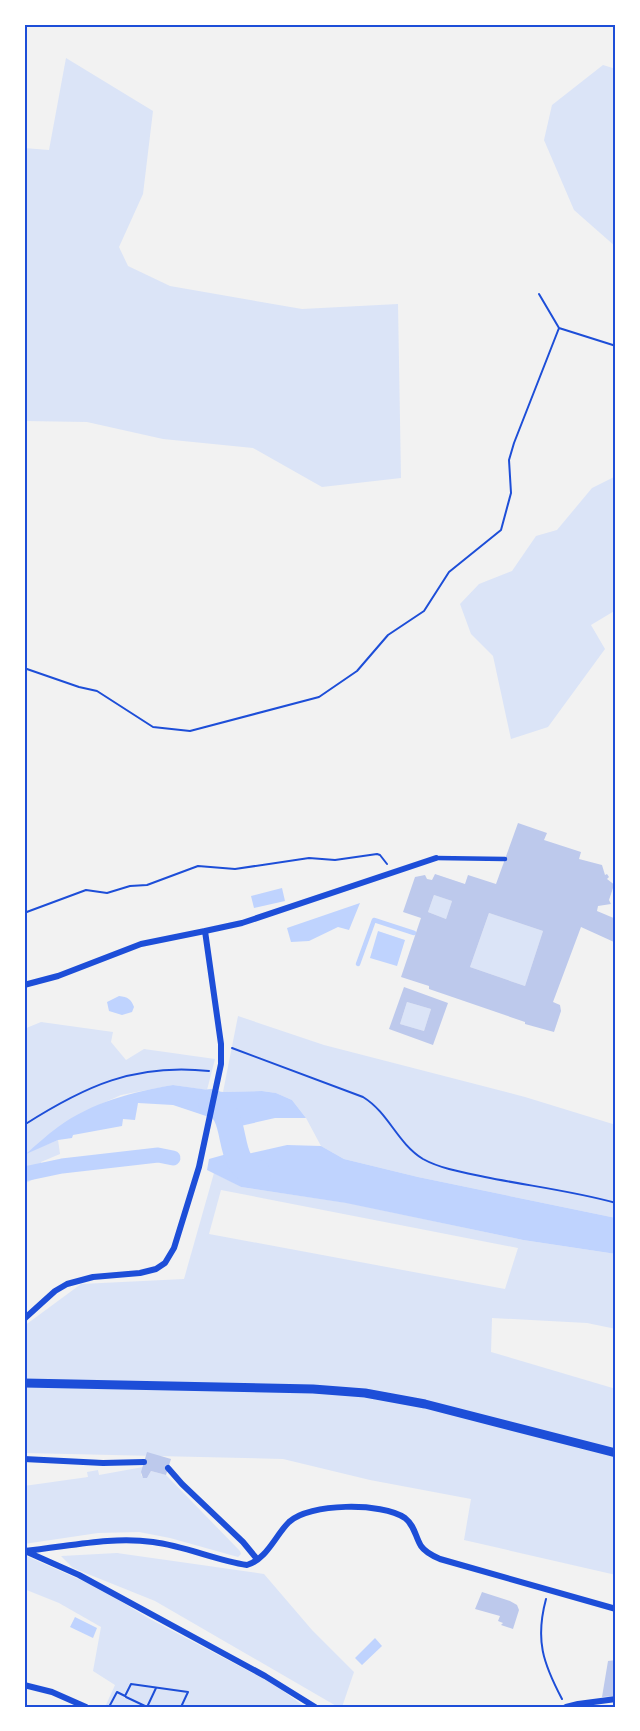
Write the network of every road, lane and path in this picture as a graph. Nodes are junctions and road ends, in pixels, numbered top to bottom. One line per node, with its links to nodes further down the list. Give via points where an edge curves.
1 (538, 294): 2 (path)
2 (559, 328): 3 (path); 4 (path, via 514,442 509,460 511,493 501,530 449,573 424,610 388,635 357,671 319,697 190,731 153,727 97,692)
3 (616, 346)
4 (24, 668)
5 (436, 858): 6 (street); 9 (street)
6 (505, 859)
7 (392, 867): 8 (path, via 377,854 335,860 309,858 236,869 198,866 147,885 107,892 86,890)
8 (24, 913)
9 (206, 931): 10 (street, via 141,944); 11 (street)
10 (24, 985)
11 (221, 1044): 14 (path, via 376,1104 400,1139 424,1160 461,1172); 15 (street, via 222,1057 199,1167 176,1242 165,1263 140,1273 93,1277 67,1284)
12 (212, 1071): 13 (path, via 185,1068 127,1074 87,1089)
13 (24, 1125)
14 (616, 1203)
15 (24, 1319)
16 (24, 1383): 17 (main road, via 366,1393 425,1404)
17 (616, 1453)
18 (24, 1460): 19 (street)
19 (144, 1462)
20 (168, 1468): 22 (street)
21 (24, 1551): 22 (street, via 132,1539 247,1565); 33 (street, via 79,1575)
22 (257, 1559): 23 (street, via 299,1515 312,1510 361,1507 403,1516 421,1546 440,1559)
23 (548, 1589): 24 (street); 34 (path, via 540,1640 546,1664)
24 (616, 1609)
25 (24, 1685): 30 (street)
26 (156, 1688): 27 (path, via 130,1684); 29 (path); 32 (path, via 188,1692)
27 (125, 1696): 29 (path); 31 (path, via 117,1692)
28 (616, 1699): 34 (street)
29 (147, 1706)
30 (86, 1707)
31 (109, 1707)
32 (181, 1707)
33 (315, 1707)
34 (566, 1707)

